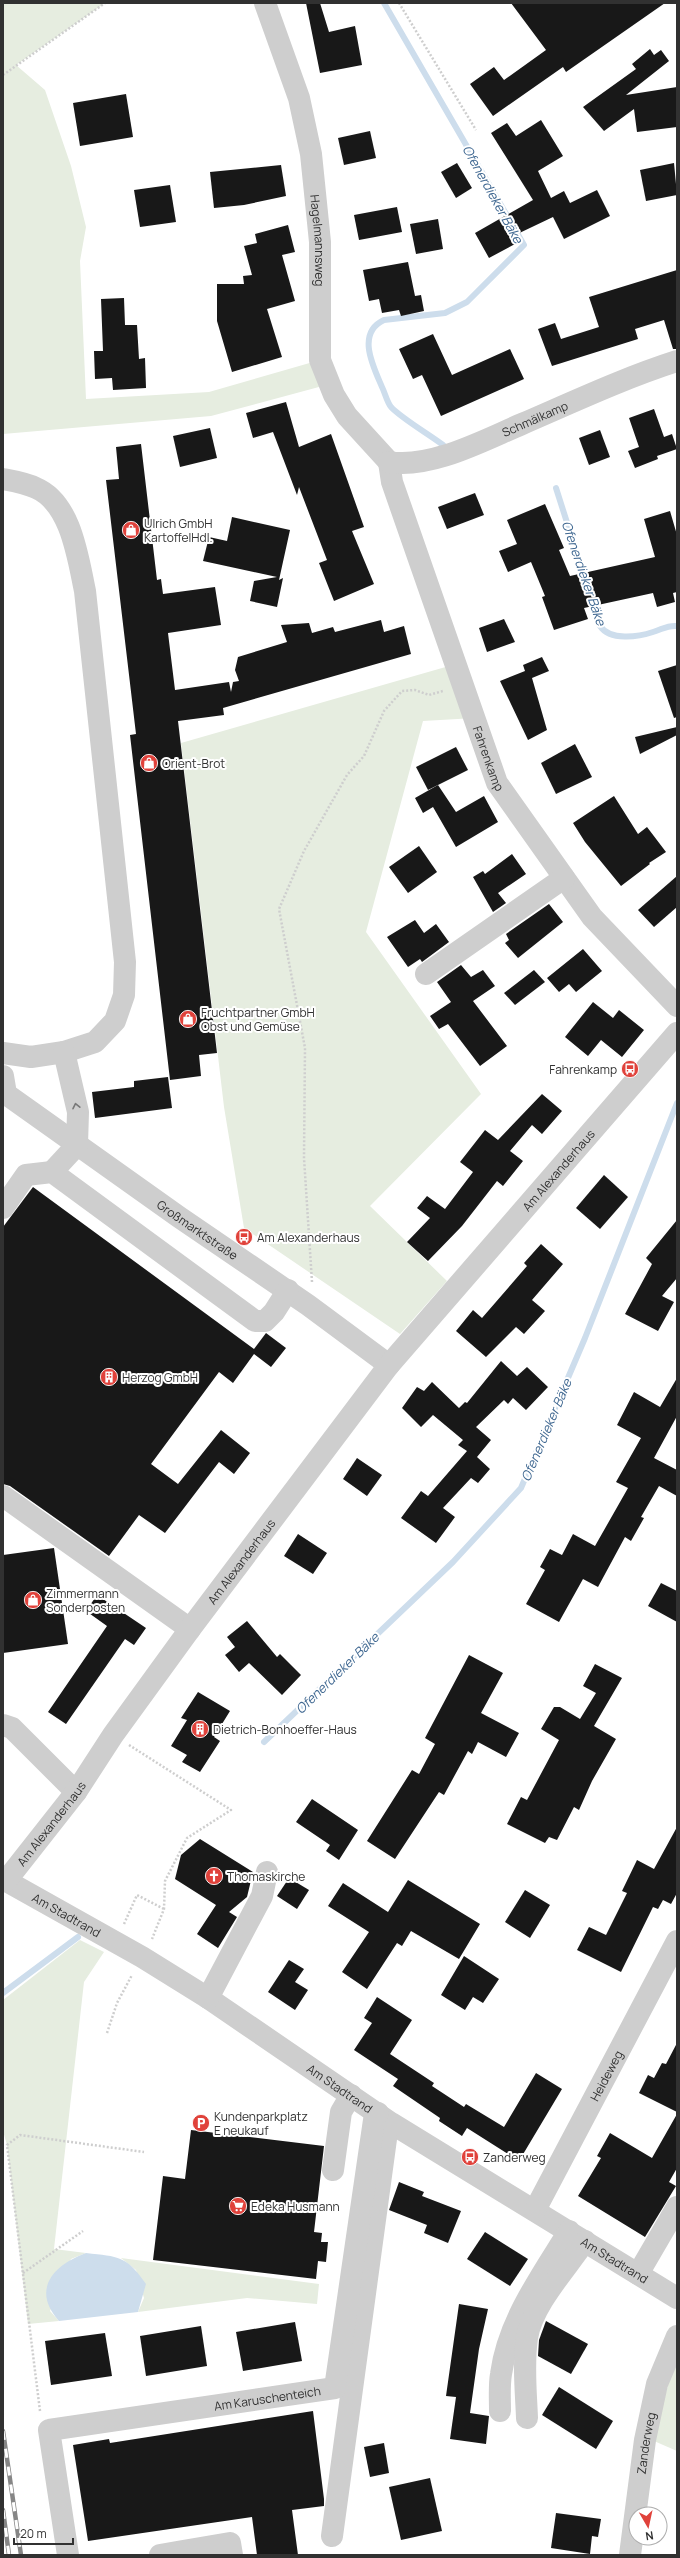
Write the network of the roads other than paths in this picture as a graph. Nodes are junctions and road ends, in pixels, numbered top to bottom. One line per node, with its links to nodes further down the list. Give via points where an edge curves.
1 (265, 3): 3 (street, Hagelmannsweg, via 299,98 311,154 320,242 320,360 334,395 347,416)
2 (677, 361): 3 (street, Schmälkamp, via 615,384 471,445 415,464)
3 (389, 462): 5 (street, Fahrenkamp, via 392,482 497,783)
4 (3, 478): 10 (street, via 37,488 52,501 66,519 76,547 85,591 124,954 124,995 115,1021 95,1042)
5 (560, 872): 6 (street); 7 (street); 8 (street, Fahrenkamp, via 592,917)
6 (437, 954)
7 (426, 974)
8 (677, 1006)
9 (677, 1033): 17 (street, Am Alexanderhaus)
10 (64, 1052): 11 (street, via 31,1057); 13 (street, one-way to 10, via 78,1112)
11 (3, 1053)
12 (4, 1085): 13 (street, Großmarktstraße)
13 (77, 1145): 14 (street); 16 (street, Großmarktstraße)
14 (52, 1172): 15 (street, via 26,1176); 16 (street, via 255,1321 265,1321)
15 (3, 1208)
16 (288, 1290): 17 (street, Großmarktstraße)
17 (389, 1365): 19 (street, Am Alexanderhaus)
18 (3, 1496): 19 (street)
19 (190, 1629): 21 (street, Am Alexanderhaus, via 113,1735)
20 (3, 1725): 21 (street, via 12,1728)
21 (76, 1792): 23 (street, Am Alexanderhaus)
22 (267, 1872): 25 (street, via 262,1896)
23 (5, 1880): 25 (street, Am Stadtrand, via 142,1957)
24 (677, 1941): 30 (street, Heideweg)
25 (208, 1998): 26 (street, Am Stadtrand)
26 (351, 2095): 27 (street, Am Stadtrand); 28 (street, via 341,2112)
27 (385, 2118): 30 (street, Am Stadtrand); 37 (street, via 388,2129); 38 (street, Am Karuschenteich, via 374,2120 335,2388 49,2430)
28 (333, 2170)
29 (677, 2207): 32 (street)
30 (535, 2210): 31 (street, Am Stadtrand)
31 (577, 2236): 32 (street, Am Stadtrand); 35 (street, via 525,2302 501,2373); 36 (street, via 539,2307 527,2336)
32 (638, 2274): 33 (street, Am Stadtrand)
33 (677, 2298)
34 (677, 2336): 41 (street, Zanderweg, via 657,2384 638,2485)
35 (500, 2411)
36 (527, 2418)
37 (332, 2536)
38 (68, 2555)
39 (160, 2555): 40 (street, via 230,2543)
40 (232, 2555)
41 (630, 2555)

